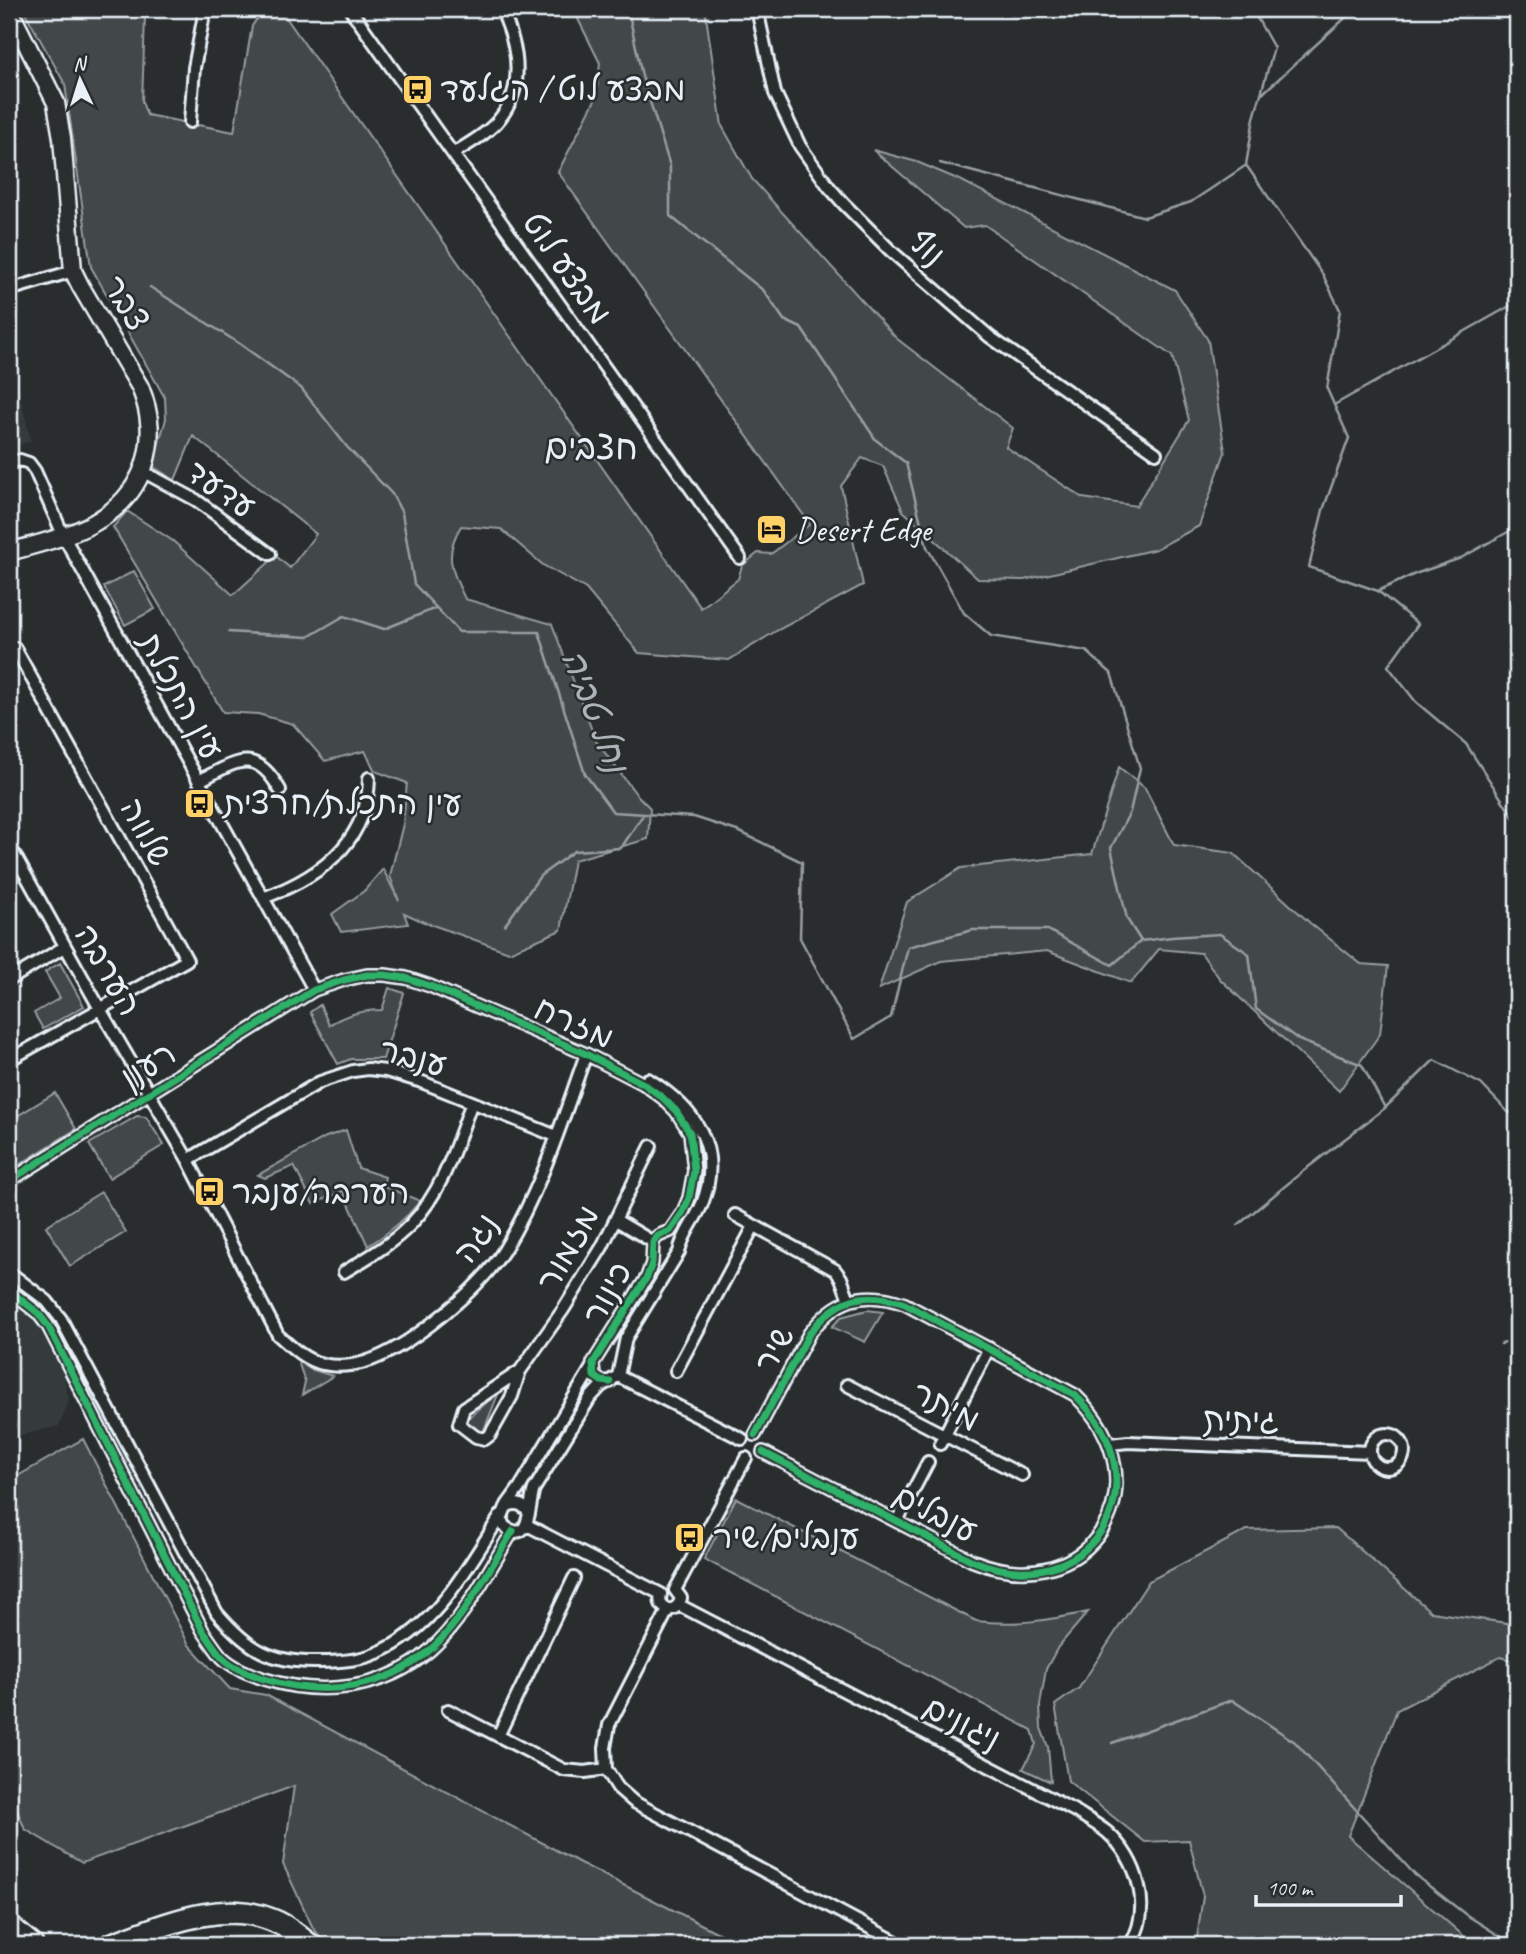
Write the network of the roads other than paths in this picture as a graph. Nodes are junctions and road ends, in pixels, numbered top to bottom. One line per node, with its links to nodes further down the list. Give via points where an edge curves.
1 (9, 9): 8 (street, צבר, via 56,103)
2 (205, 9): 6 (street)
3 (350, 9): 7 (street, מבצע לוט)
4 (501, 9): 7 (street, via 516,59 512,97 500,118)
5 (757, 9): 10 (street, נוף, via 775,93 800,146 836,195 891,251 990,337)
6 (190, 122)
7 (454, 153): 16 (street, מבצע לוט)
8 (73, 271): 9 (street); 12 (street, צבר, via 147,404 150,437)
9 (9, 289)
10 (1156, 453)
11 (9, 464): 13 (street, עין התכלת, via 29,463)
12 (142, 471): 13 (street, צבר, via 120,506); 15 (street, עדעד, via 196,500)
13 (64, 537): 14 (street, צבר); 19 (street, עין התכלת)
14 (9, 552)
15 (270, 554)
16 (740, 558)
17 (9, 650): 26 (street, שלווה, via 15,648 187,960)
18 (369, 778): 22 (street, via 369,796 359,824 341,850 305,881)
19 (199, 782): 20 (street, via 230,764 247,761 268,769); 22 (street, עין התכלת)
20 (280, 790)
21 (9, 845): 23 (street, הערבה)
22 (263, 898): 25 (street, עין התכלת)
23 (64, 947): 24 (street); 26 (street, הערבה)
24 (9, 979)
25 (314, 990): 27 (street, מזרח, via 367,975 406,978); 29 (street, רענן)
26 (100, 1009): 28 (street); 29 (street, הערבה)
27 (586, 1054): 31 (street, נגה); 38 (street, מזרח, via 644,1084 676,1111 690,1133 693,1185 675,1225); 39 (street, מזרח, via 664,1089 702,1129 707,1187)
28 (9, 1060)
29 (149, 1093): 33 (street, הערבה); 34 (street, רענן)
30 (472, 1102): 31 (street, ענבר); 33 (street, ענבר, via 386,1070 354,1071 320,1082); 43 (street, via 439,1186 425,1208 390,1242)
31 (556, 1136): 48 (street, נגה, via 503,1253 467,1294 378,1357 353,1364)
32 (651, 1146): 36 (street, מזמור)
33 (188, 1160): 48 (street, הערבה, via 278,1335)
34 (9, 1181)
35 (735, 1215): 37 (street)
36 (616, 1220): 40 (street); 50 (street, מזמור)
37 (754, 1226): 45 (street, via 835,1270); 51 (street)
38 (666, 1233): 39 (street); 40 (street, via 658,1236)
39 (680, 1244): 41 (street)
40 (653, 1247): 41 (street, via 661,1261); 47 (street, כינור, via 647,1277)
41 (674, 1259): 52 (street, כינור, via 624,1343)
42 (9, 1272): 63 (street, כינור, via 47,1301 61,1319 218,1613 238,1637 259,1651 302,1662 346,1661 379,1653 414,1630 447,1597)
43 (344, 1272)
44 (9, 1290): 66 (street, via 48,1326 203,1631 223,1658 247,1673 280,1684 324,1689 351,1688 409,1667 433,1648 458,1617)
45 (849, 1300): 46 (street, ענבלים, via 888,1298); 54 (street, שיר, via 827,1313 809,1334)
46 (989, 1348): 56 (street); 57 (street, ענבלים, via 1074,1395)
47 (598, 1356): 49 (street, כינור); 52 (street, via 611,1354)
48 (320, 1363)
49 (592, 1367): 52 (street, via 597,1379); 63 (street, כינור)
50 (520, 1371): 50 (street, מזמור, via 490,1435 476,1437 459,1424 464,1408)
51 (676, 1371)
52 (616, 1374): 55 (street); 64 (street, כינור, via 590,1398 534,1489)
53 (847, 1385): 56 (street, מיתר)
54 (755, 1435): 55 (street); 58 (street, via 762,1441)
55 (742, 1439): 60 (street, via 740,1450)
56 (942, 1439): 62 (street, מיתר)
57 (1110, 1444): 59 (street, גיתית); 65 (street, ענבלים, via 1115,1475 1110,1516 1086,1547 1050,1568 1021,1572 990,1568)
58 (763, 1451): 60 (street, via 754,1459); 65 (street, ענבלים)
59 (1370, 1451)
60 (746, 1458): 68 (street)
61 (928, 1462): 65 (street)
62 (1022, 1475)
63 (503, 1511): 64 (street, via 519,1504); 66 (street, via 504,1526)
64 (528, 1520): 66 (street); 69 (street)
65 (897, 1521)
66 (513, 1531)
67 (574, 1578): 72 (street)
68 (675, 1590): 69 (street); 70 (street, via 680,1595)
69 (661, 1594): 70 (street, via 660,1604)
70 (673, 1608): 73 (street, via 609,1725); 79 (street, ניגונים, via 1075,1811 1105,1831 1128,1856 1141,1894 1141,1916)
71 (448, 1710): 72 (street)
72 (498, 1736): 73 (street, via 564,1770)
73 (607, 1769): 78 (street, via 618,1788 634,1802)
74 (9, 1926): 75 (highway)
75 (32, 1945)
76 (110, 1945): 77 (highway, via 216,1912 252,1914 279,1922)
77 (310, 1945)
78 (902, 1945)
79 (1130, 1945)

